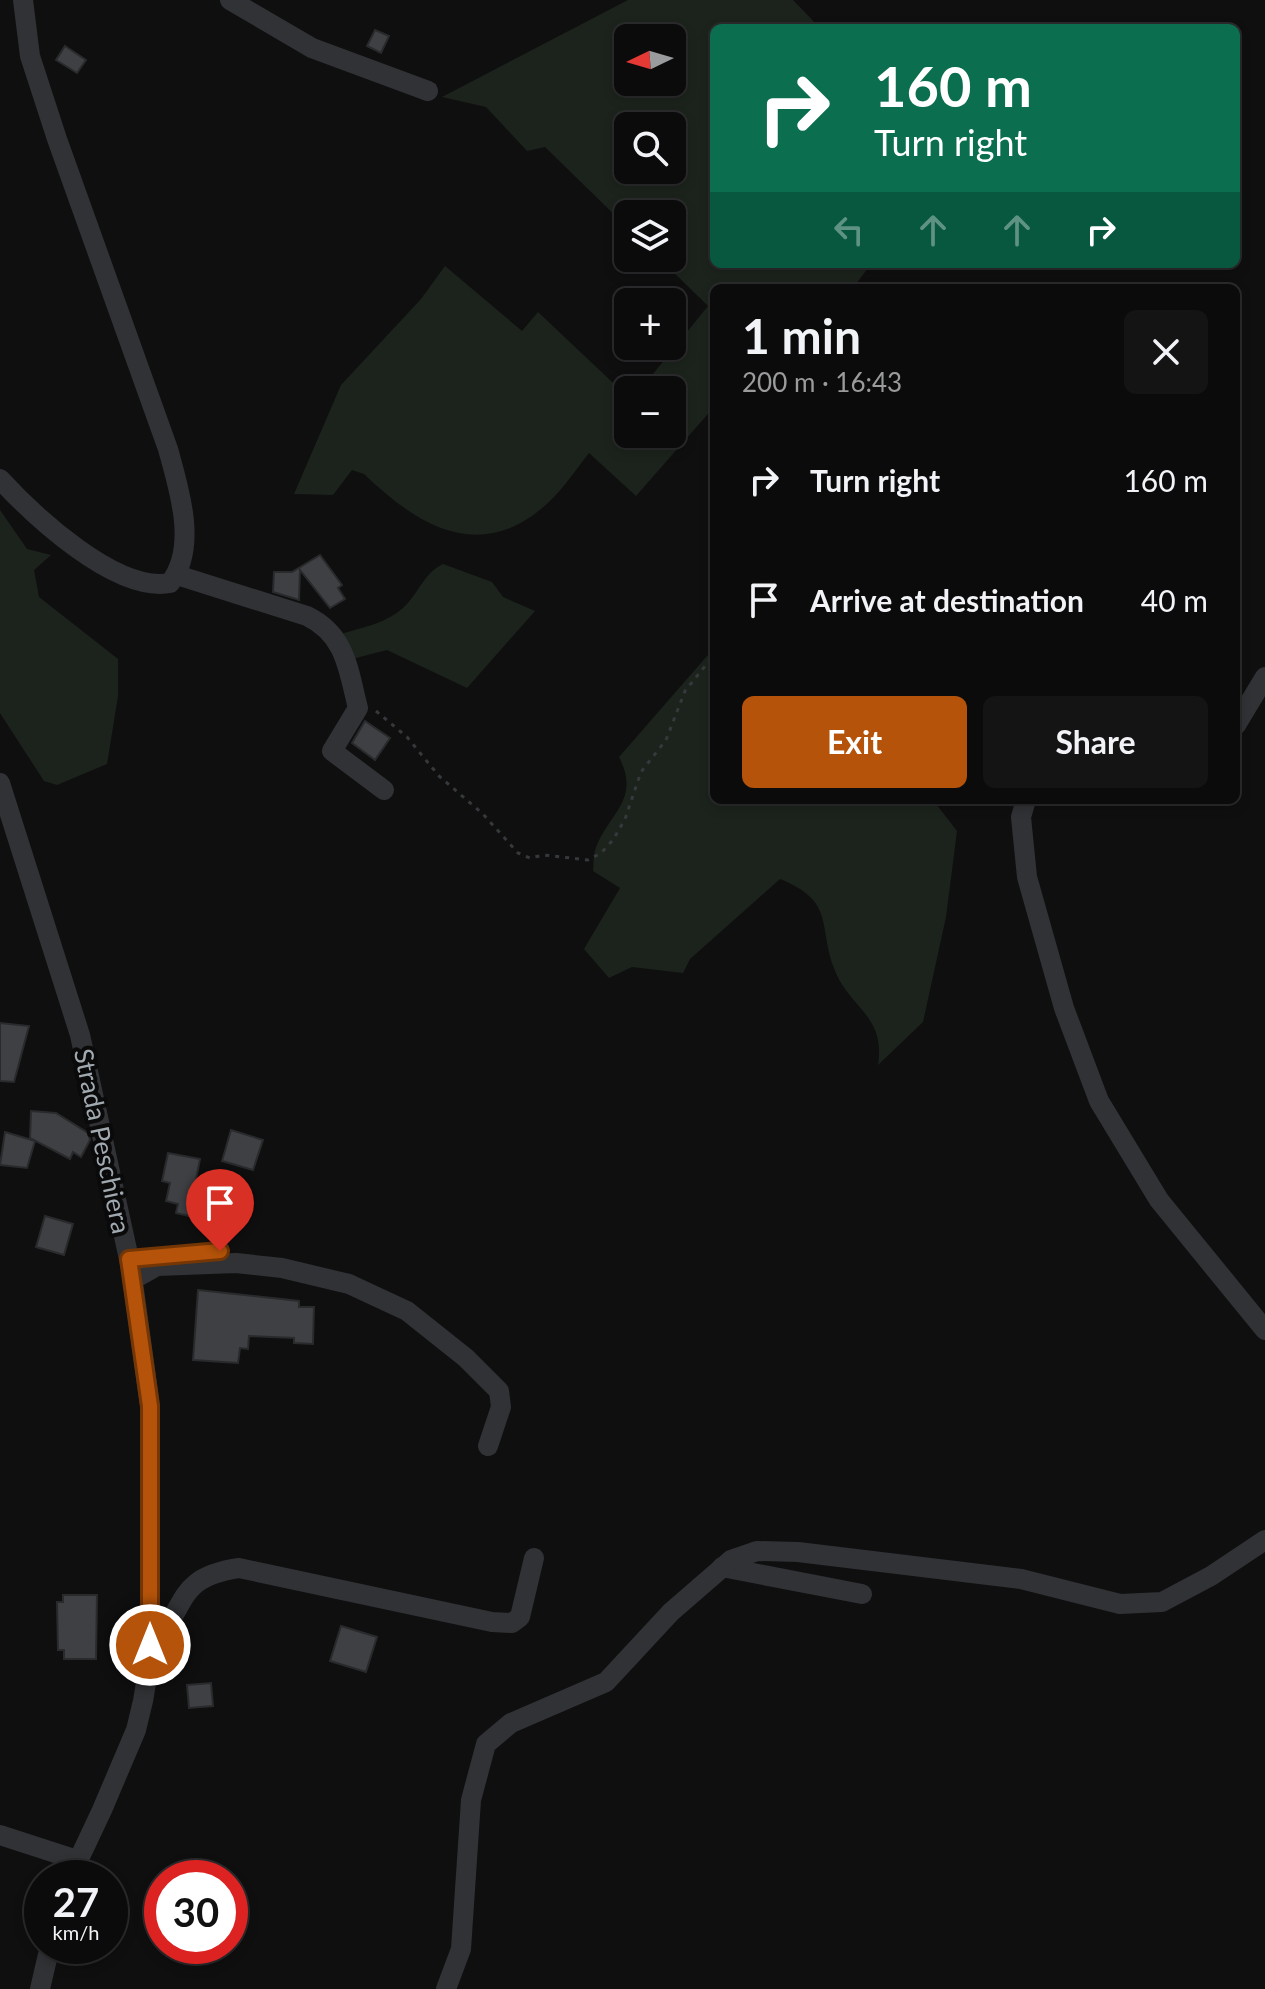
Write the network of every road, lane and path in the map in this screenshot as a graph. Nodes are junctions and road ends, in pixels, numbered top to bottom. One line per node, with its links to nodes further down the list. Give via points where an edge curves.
1 (23, 0): 5 (street, via 30,56 181,496)
2 (230, 0): 3 (street, via 312,48)
3 (428, 91)
4 (0, 479): 5 (street, via 85,556 147,583 170,583)
5 (177, 575): 8 (street, via 328,626 338,640)
6 (710, 660): 8 (path, via 685,691 666,740 641,772 613,840 588,860 518,853 407,737)
7 (1265, 677): 9 (street)
8 (355, 693): 11 (street, via 354,720 332,751)
9 (1240, 718)
10 (0, 783): 14 (street, Strada Peschiera, via 80,1035)
11 (384, 790)
12 (1025, 804): 15 (street, via 1021,817 1027,877 1064,1008 1099,1101 1159,1200)
13 (220, 1251): 14 (street)
14 (131, 1269): 16 (street, via 236,1263 282,1268 349,1284 407,1311 499,1391 501,1407); 21 (street, Strada Peschiera, via 150,1406)
15 (1265, 1330)
16 (488, 1446)
17 (1265, 1540): 19 (street, via 1162,1602 1120,1604 1021,1579 798,1552 757,1551)
18 (534, 1558): 21 (street, via 520,1617 512,1623 239,1568 213,1571 196,1581)
19 (722, 1567): 20 (street); 27 (street, via 606,1682 511,1723 486,1744 471,1800 461,1949)
20 (862, 1594)
21 (150, 1645): 24 (street, Strada Peschiera, via 136,1730)
22 (0, 1835): 23 (street)
23 (54, 1860)
24 (77, 1860)
25 (46, 1964): 26 (street)
26 (40, 1989)
27 (446, 1989)

